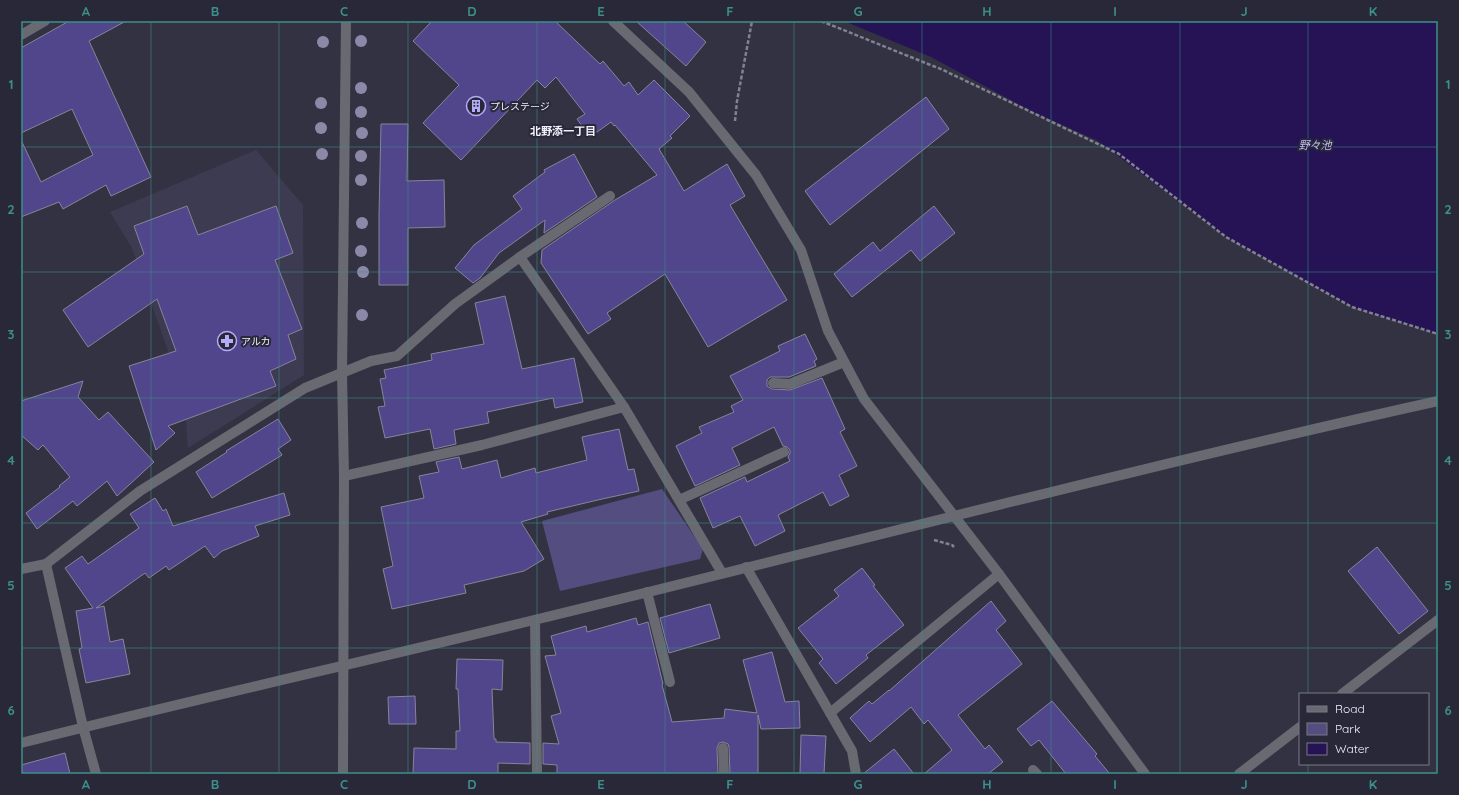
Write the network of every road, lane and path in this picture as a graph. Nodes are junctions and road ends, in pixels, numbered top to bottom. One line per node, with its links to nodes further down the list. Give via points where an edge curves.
1 (45, 21): 6 (street)
2 (346, 21): 12 (street)
3 (613, 21): 7 (street, via 689,92)
4 (752, 21): 7 (path, via 737,101)
5 (821, 21): 10 (path, via 943,70 1119,154 1226,237 1352,307)
6 (21, 35)
7 (732, 145): 11 (street, via 756,175 801,250 828,331)
8 (610, 196): 9 (street)
9 (520, 257): 12 (street, via 456,304 397,356); 15 (street)
10 (1438, 334)
11 (844, 362): 13 (street, via 790,384); 19 (street, via 864,399)
12 (342, 373): 17 (street); 20 (street, via 305,388 140,491)
13 (773, 383)
14 (1438, 401): 19 (street)
15 (624, 407): 17 (street, via 482,445); 18 (street)
16 (784, 452): 18 (street)
17 (344, 476): 28 (street)
18 (679, 500): 23 (street)
19 (954, 515): 21 (street); 24 (street)
20 (46, 564): 22 (street); 32 (street)
21 (746, 567): 23 (street); 31 (street)
22 (21, 569)
23 (722, 573): 25 (street)
24 (999, 574): 31 (street); 41 (street)
25 (647, 592): 26 (street); 29 (street)
26 (535, 620): 28 (street); 38 (street)
27 (1438, 620): 30 (street)
28 (344, 666): 32 (street); 37 (street)
29 (670, 682)
30 (1343, 693)
31 (830, 713): 40 (street, via 852,751)
32 (83, 727): 34 (street); 36 (street)
33 (1299, 728): 42 (street)
34 (21, 743)
35 (722, 748): 39 (street)
36 (96, 774)
37 (343, 774)
38 (537, 774)
39 (724, 774)
40 (856, 774)
41 (1145, 774)
42 (1239, 774)

